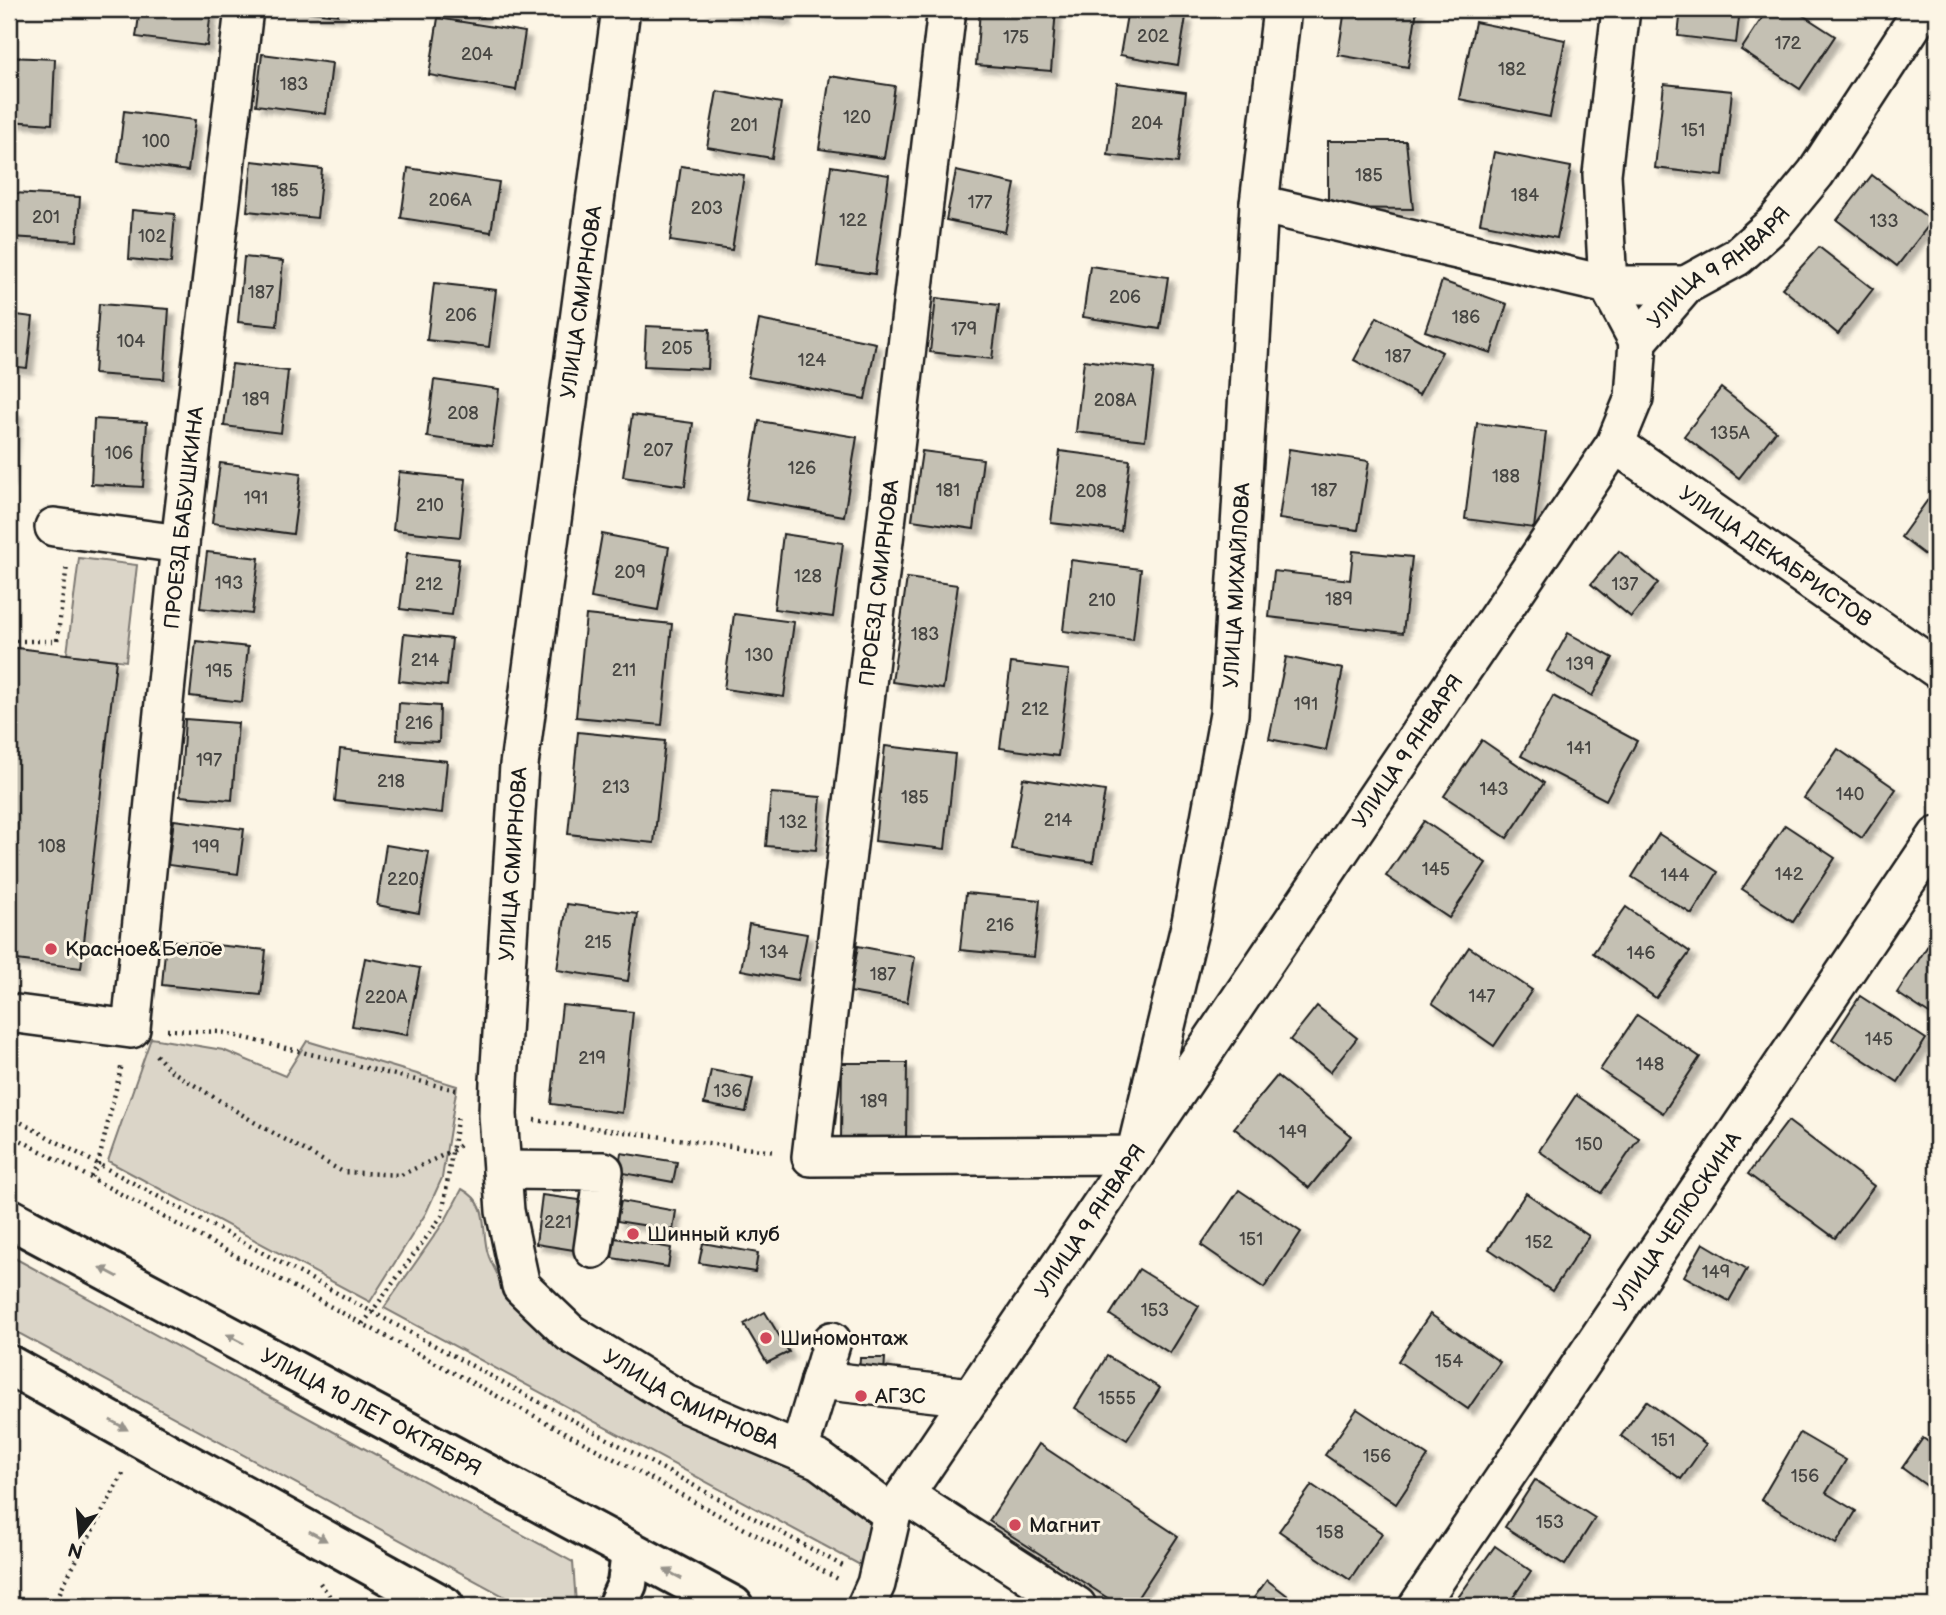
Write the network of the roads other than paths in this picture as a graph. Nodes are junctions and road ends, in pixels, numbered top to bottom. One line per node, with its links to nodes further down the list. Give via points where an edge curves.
1 (244, 9): 13 (street, ПРОЕЗД БАБУШКИНА)
2 (621, 9): 18 (street, УЛИЦА СМИРНОВА, via 519,765 498,1115)
3 (947, 9): 17 (street, ПРОЕЗД СМИРНОВА, via 811,1157)
4 (1282, 9): 7 (street, УЛИЦА МИХАЙЛОВА)
5 (1621, 9): 8 (street, via 1602,174)
6 (1923, 9): 9 (street, УЛИЦА 9 ЯНВАРЯ, via 1816,173 1774,223 1737,257)
7 (1259, 204): 8 (street); 17 (street, УЛИЦА МИХАЙЛОВА, via 1229,713 1191,922)
8 (1608, 285): 9 (street); 10 (street)
9 (1686, 285): 10 (street, УЛИЦА 9 ЯНВАРЯ)
10 (1638, 341): 11 (street, УЛИЦА 9 ЯНВАРЯ, via 1634,398)
11 (1615, 444): 14 (street, УЛИЦА ДЕКАБРИСТОВ); 17 (street, УЛИЦА 9 ЯНВАРЯ)
12 (63, 529): 13 (street)
13 (180, 544): 16 (street, ПРОЕЗД БАБУШКИНА, via 131,1029)
14 (1937, 669)
15 (1937, 836): 33 (street, УЛИЦА ЧЕЛЮСКИНА)
16 (9, 1013)
17 (1135, 1155): 24 (street, УЛИЦА 9 ЯНВАРЯ)
18 (502, 1170): 20 (street, via 604,1171); 25 (street, УЛИЦА СМИРНОВА, via 505,1211 521,1286 570,1333 686,1404)
19 (9, 1218): 27 (main road, УЛИЦА 10 ЛЕТ ОКТЯБРЯ, one-way to 19)
20 (593, 1249)
21 (832, 1341): 23 (street)
22 (9, 1365): 29 (main road, one-way to 29)
23 (820, 1380): 24 (street); 25 (street)
24 (971, 1397): 26 (street, УЛИЦА 9 ЯНВАРЯ)
25 (799, 1451): 26 (street, УЛИЦА СМИРНОВА)
26 (898, 1505): 28 (street); 32 (street, УЛИЦА СМИРНОВА)
27 (631, 1552): 30 (main road, via 627,1584); 31 (main road, УЛИЦА 10 ЛЕТ ОКТЯБРЯ, one-way to 27)
28 (872, 1596)
29 (444, 1606)
30 (617, 1606)
31 (733, 1606)
32 (1077, 1606)
33 (1418, 1606)

